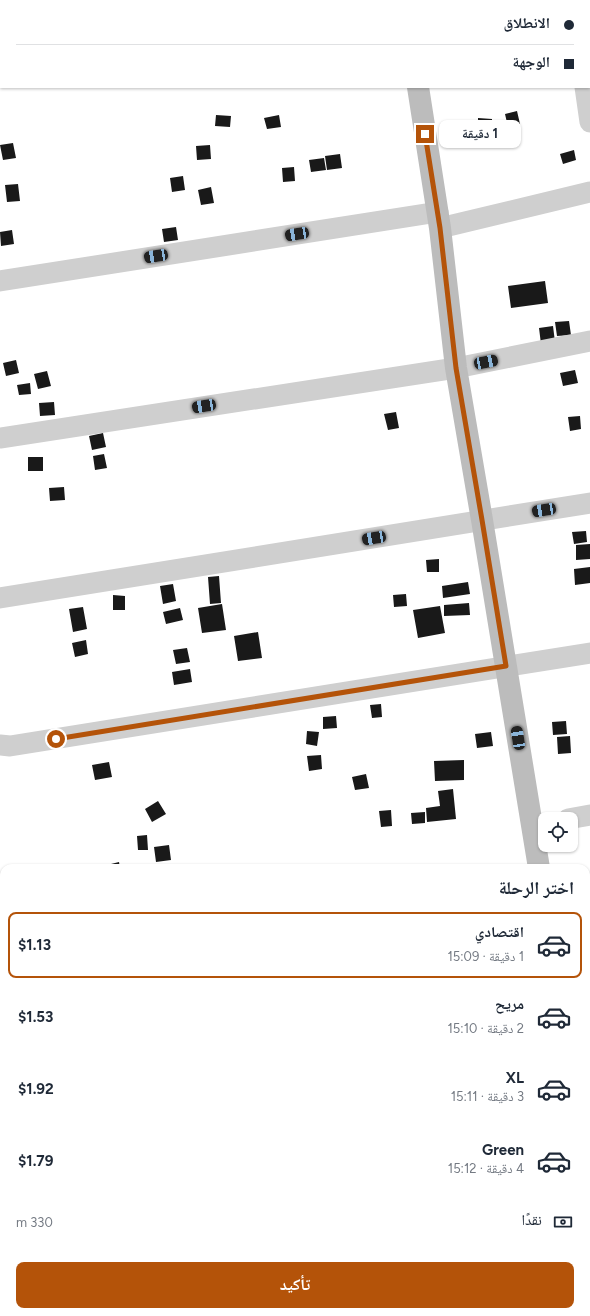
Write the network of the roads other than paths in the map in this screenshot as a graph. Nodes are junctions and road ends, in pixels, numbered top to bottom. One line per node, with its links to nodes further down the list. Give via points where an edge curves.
1 (418, 88): 5 (main road)
2 (585, 88): 3 (street)
3 (590, 122)
4 (590, 192): 5 (street)
5 (439, 220): 6 (street); 8 (main road)
6 (0, 281)
7 (590, 341): 8 (street)
8 (456, 368): 9 (street); 11 (main road)
9 (0, 438)
10 (590, 503): 11 (street)
11 (482, 520): 12 (street); 14 (main road)
12 (0, 598)
13 (590, 652): 14 (street)
14 (506, 666): 15 (street, via 10,746); 18 (main road)
15 (0, 745)
16 (590, 815): 17 (street)
17 (578, 817)
18 (538, 824)
19 (539, 852): 20 (main road)
20 (539, 864)

